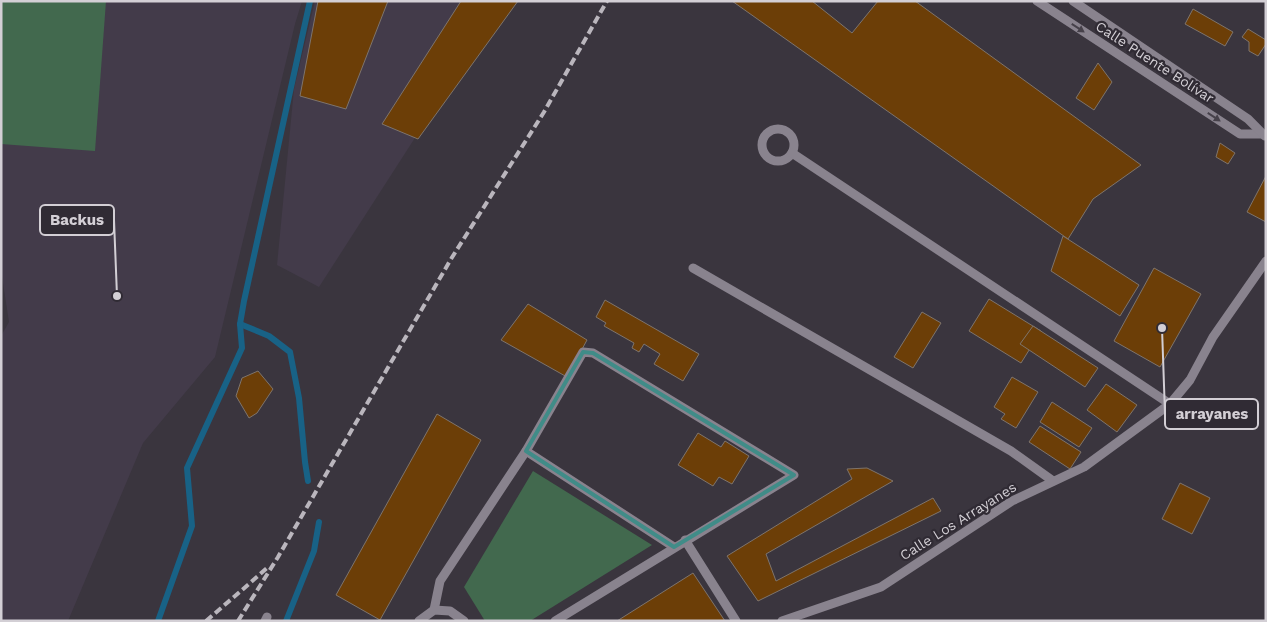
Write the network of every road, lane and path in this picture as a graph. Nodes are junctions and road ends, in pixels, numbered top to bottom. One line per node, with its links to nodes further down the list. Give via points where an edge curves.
1 (1037, 1): 3 (street, Calle Puente Bolívar, one-way to 3, via 1240,134)
2 (1073, 1): 3 (street, Calle Puente Bolívar, via 1248,119)
3 (1265, 134)
4 (792, 152): 7 (street)
5 (1266, 261): 7 (street, Calle Los Arrayanes, via 1213,337 1190,380)
6 (693, 268): 9 (street, via 1011,451)
7 (1170, 404): 9 (street, Calle Los Arrayanes, via 1084,467)
8 (526, 451): 10 (street, via 583,352 593,353 794,475); 11 (street); 12 (street, via 440,581)
9 (1054, 481): 17 (street, Calle Los Arrayanes, via 1012,501 881,587)
10 (685, 540): 11 (street); 16 (street)
11 (674, 547): 15 (street)
12 (434, 610): 13 (street); 14 (street, via 450,611)
13 (419, 621)
14 (464, 621)
15 (554, 621)
16 (736, 621)
17 (782, 621)

